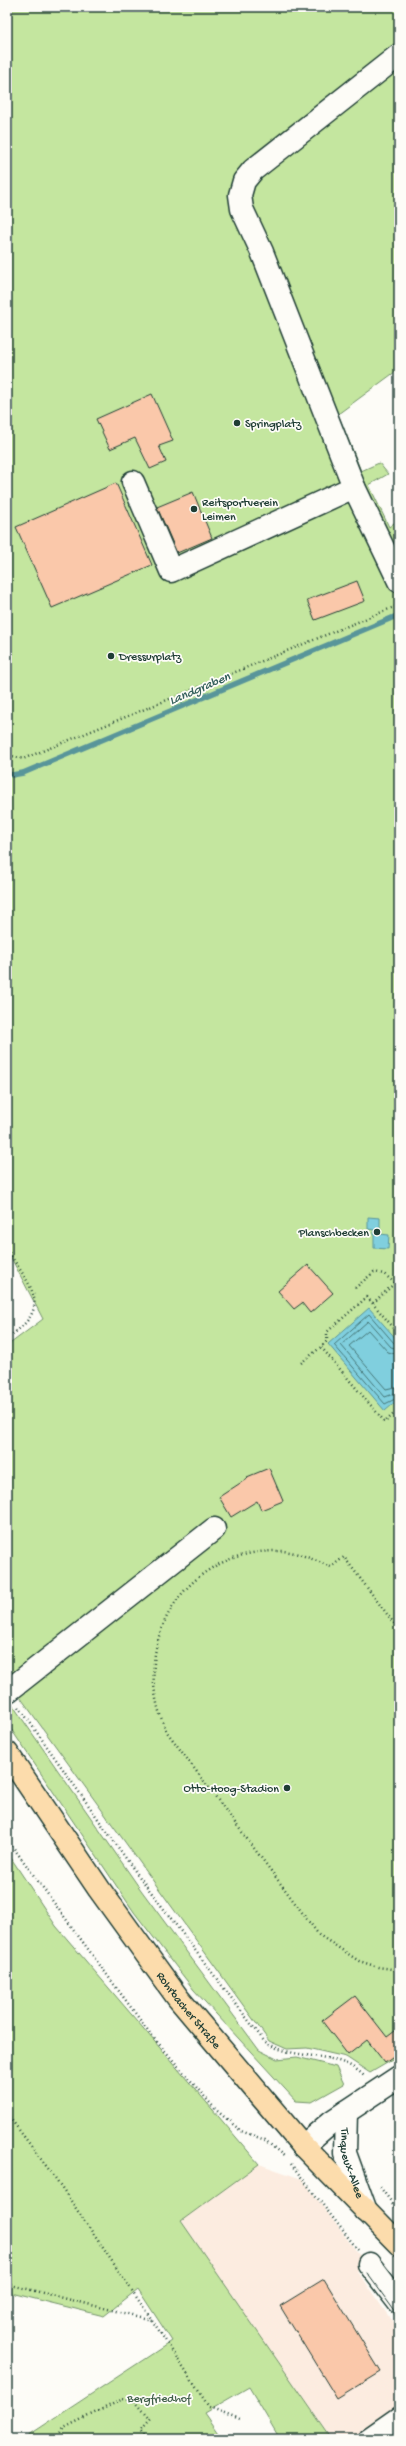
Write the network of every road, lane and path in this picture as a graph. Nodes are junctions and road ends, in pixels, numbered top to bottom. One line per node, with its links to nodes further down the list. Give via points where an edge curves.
1 (399, 55): 3 (street, via 253,170 244,181 240,195 242,209 262,252)
2 (133, 482): 3 (street, via 171,571)
3 (354, 488): 4 (street)
4 (399, 581)
5 (399, 605): 6 (path, via 23,759 12,756)
6 (7, 751)
7 (7, 1249): 13 (path, via 36,1302 34,1312 28,1321)
8 (395, 1283): 9 (path, via 384,1274 374,1272); 10 (path); 11 (path)
9 (355, 1288)
10 (399, 1288)
11 (373, 1304): 12 (path); 14 (path, via 368,1297 327,1332 326,1340)
12 (399, 1334)
13 (7, 1338)
14 (321, 1347): 15 (path); 16 (path, via 384,1422)
15 (301, 1363)
16 (399, 1409)
17 (214, 1529): 19 (street)
18 (399, 1630): 22 (path, via 344,1557 331,1567 303,1556 277,1550 246,1554 221,1562 180,1595 165,1617 154,1647 152,1665 153,1690 160,1719 167,1732 319,1935 359,1961)
19 (8, 1691): 24 (path, via 132,1867 264,2041 277,2050 346,2063 362,2075)
20 (7, 1753): 27 (main road, Rohrbacher Straße, via 99,1889 178,1998)
21 (7, 1839): 30 (path, via 157,2042 232,2126 265,2140 288,2160)
22 (399, 1970)
23 (399, 2077): 24 (street, Tinqueux-Allee)
24 (375, 2093): 25 (street, Tinqueux-Allee)
25 (346, 2112): 27 (street, Tinqueux-Allee); 28 (street, Tinqueux-Allee, via 345,2153)
26 (7, 2114): 33 (path, via 56,2179)
27 (303, 2146): 28 (main road, Rohrbacher Straße)
28 (366, 2212): 29 (main road, Rohrbacher Straße)
29 (399, 2244)
30 (369, 2264): 32 (street)
31 (7, 2284): 33 (path)
32 (399, 2303)
33 (152, 2320): 35 (path, via 209,2407)
34 (399, 2418): 38 (street)
35 (240, 2419)
36 (56, 2439): 37 (path, via 64,2428 123,2399 135,2401 150,2419 140,2430)
37 (147, 2439)
38 (370, 2439)

